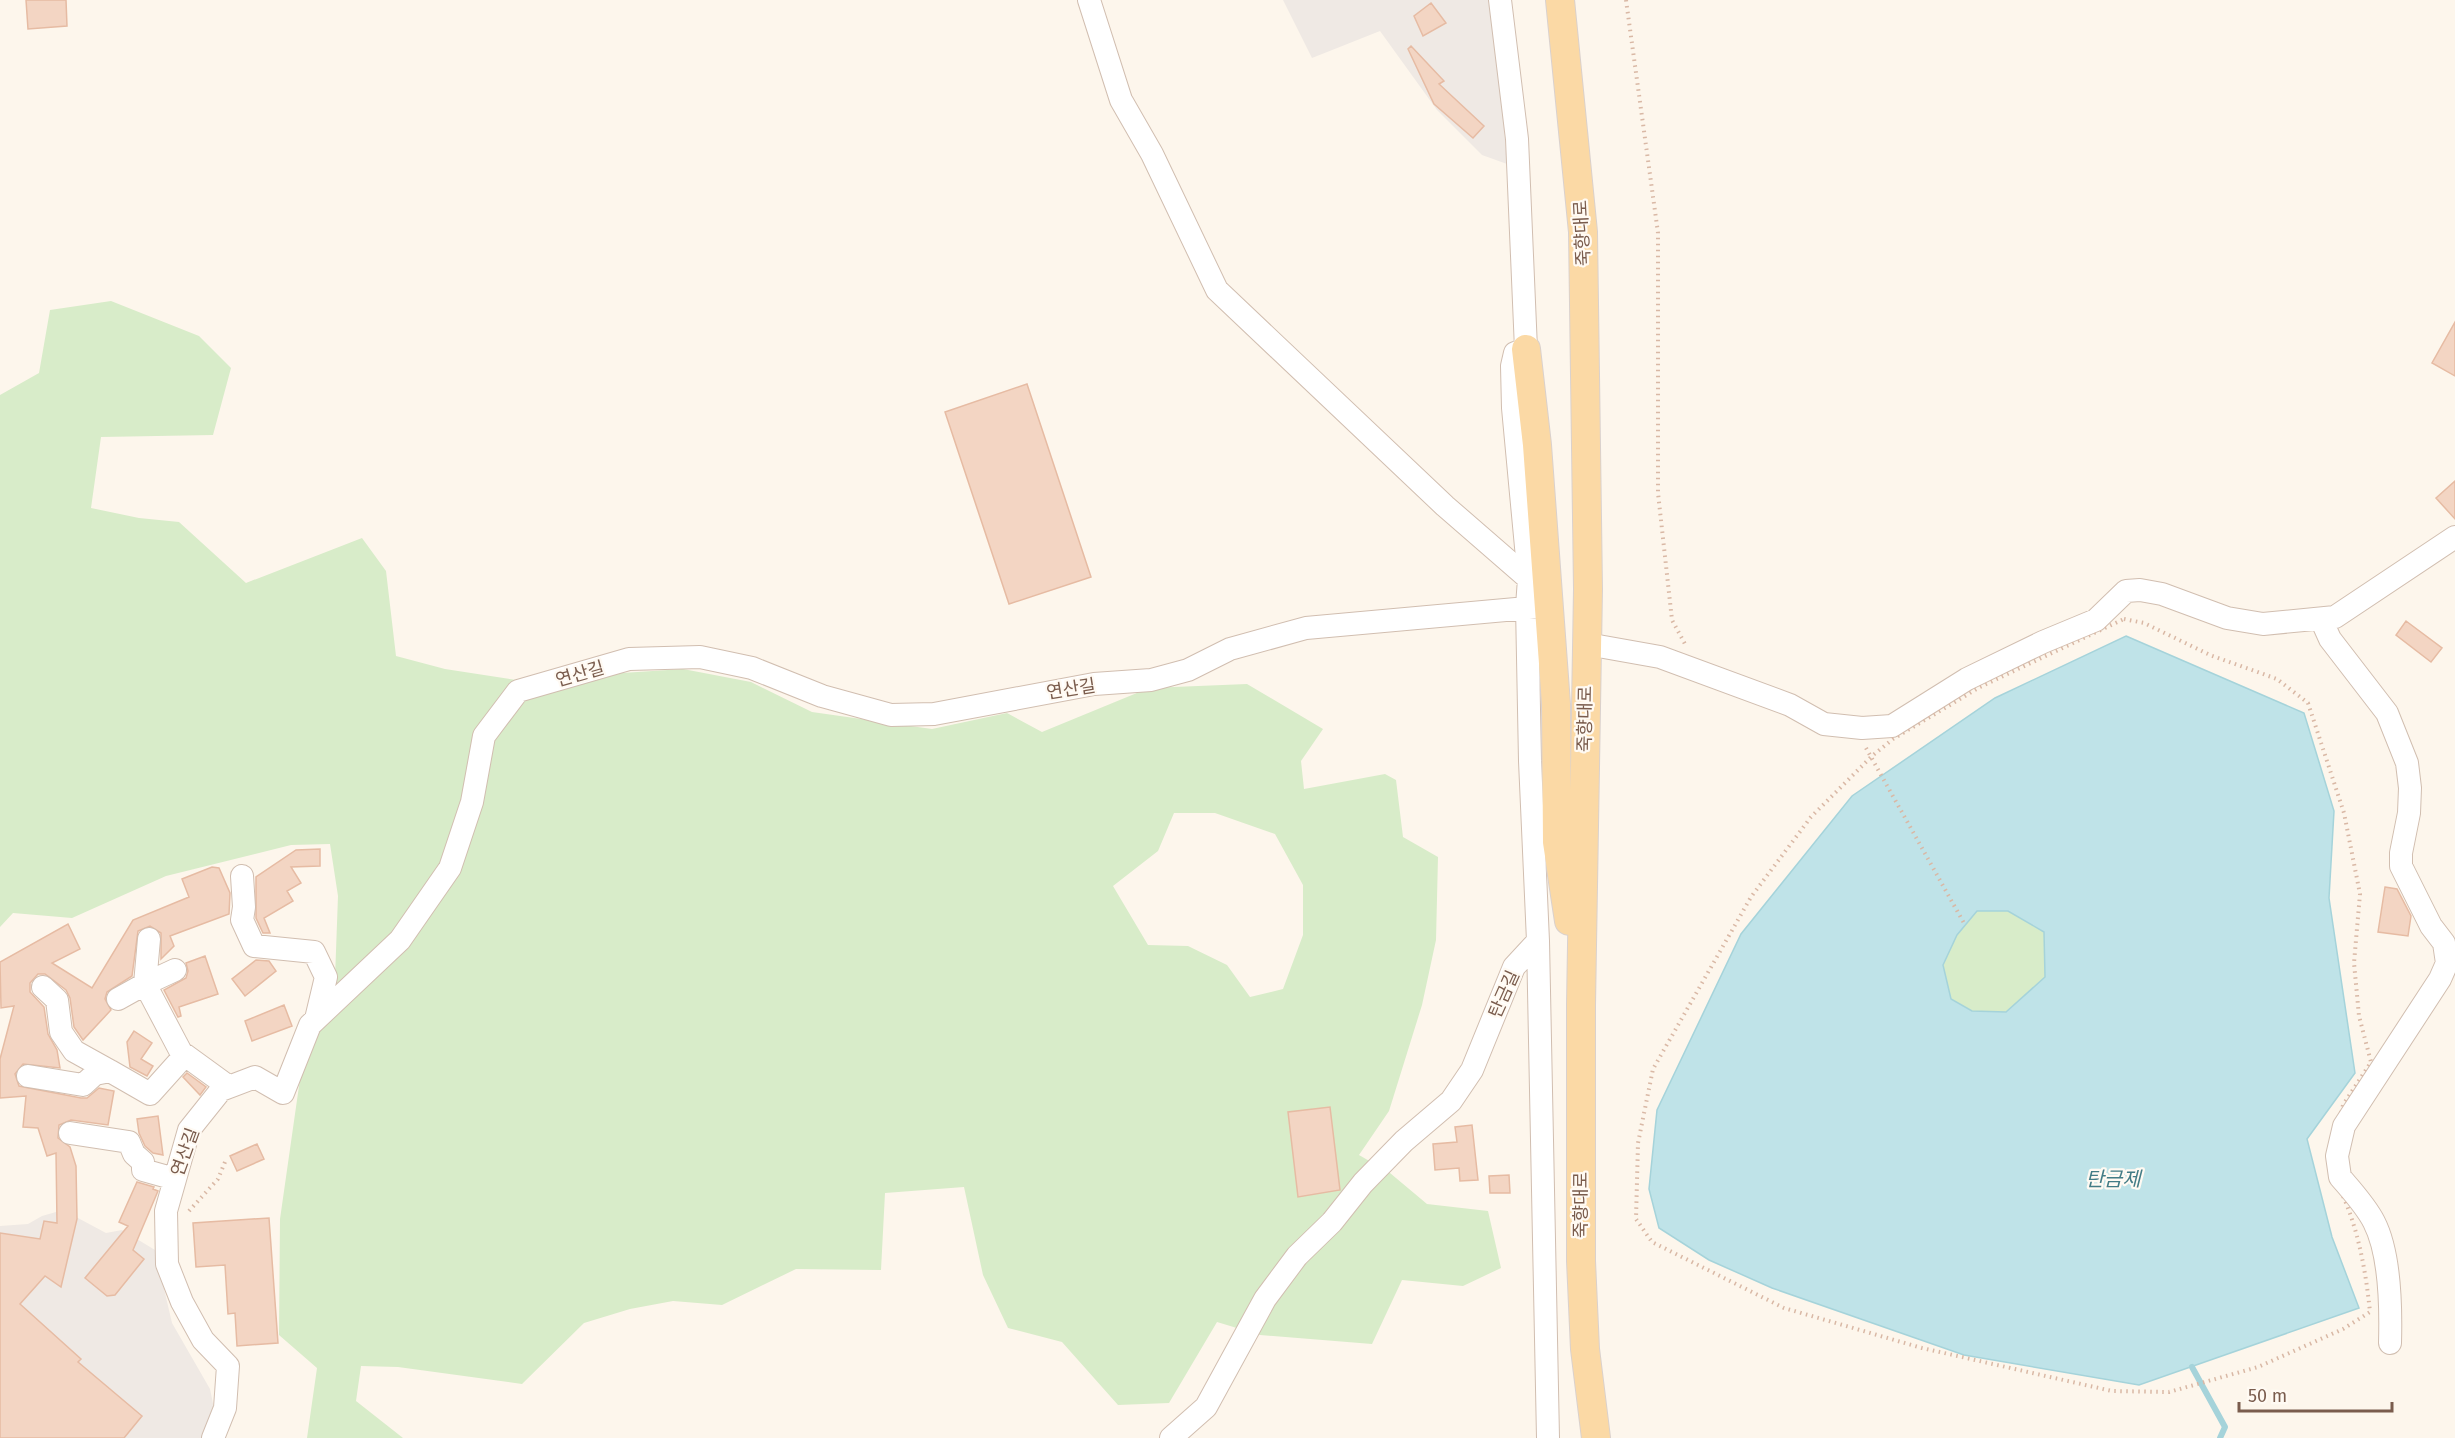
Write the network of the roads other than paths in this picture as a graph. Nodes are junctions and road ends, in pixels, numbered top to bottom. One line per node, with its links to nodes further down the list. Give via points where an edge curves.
1 (1089, 0): 6 (street, via 1120,100 1152,154 1217,290 1445,506)
2 (1500, 0): 4 (street, via 1517,139)
3 (1560, 0): 9 (main road, 죽향대로, via 1583,232)
4 (1526, 349): 6 (street, via 1515,353 1512,366); 7 (main road, via 1537,445)
5 (2455, 537): 8 (street, via 2335,617)
6 (1529, 579): 7 (street)
7 (1538, 606): 12 (street, via 1530,760); 17 (main road, via 1556,704 1557,842); 18 (street, 연산길, via 1306,628 1230,649 1188,670 1151,680 1095,684 934,714 891,715 822,696 753,668 700,657 629,659 519,691 484,736 472,802 450,868 400,940)
8 (2321, 619): 9 (street, via 2263,624 2227,618 2162,594 2126,591 2096,620 1966,679 1892,726 1862,728 1824,724 1790,705 1660,657); 25 (street, via 2330,639 2387,713 2398,735 2410,788 2401,866 2431,927 2444,943 2447,956 2440,979 2355,1105 2338,1142 2337,1170 2375,1223 2380,1242 2388,1287)
9 (1587, 644): 17 (main road, 죽향대로)
10 (242, 876): 18 (street, via 242,920 254,946 315,952 326,976)
11 (149, 939): 14 (street)
12 (1538, 941): 27 (street, 탄금길, via 1514,967 1472,1070 1451,1101 1371,1174 1332,1222 1297,1256 1265,1299 1206,1407); 28 (street, 탄금길)
13 (175, 970): 14 (street)
14 (145, 984): 16 (street); 19 (street)
15 (43, 987): 20 (street, via 57,1000 62,1032 74,1051)
16 (118, 999)
17 (1581, 1005): 29 (main road, 죽향대로, via 1581,1261 1585,1349)
18 (316, 1019): 22 (street, 연산길, via 310,1025 283,1093 255,1077)
19 (183, 1056): 20 (street, via 150,1094); 22 (street)
20 (110, 1071): 21 (street, via 95,1074 82,1084)
21 (28, 1076)
22 (229, 1087): 24 (street, 연산길, via 221,1090 189,1130)
23 (70, 1133): 24 (street, via 129,1142 143,1170)
24 (175, 1179): 26 (street, 연산길, via 166,1219 166,1264 203,1340 228,1366 225,1408)
25 (2390, 1343)
26 (213, 1438)
27 (1171, 1438)
28 (1548, 1438)
29 (1596, 1438)

